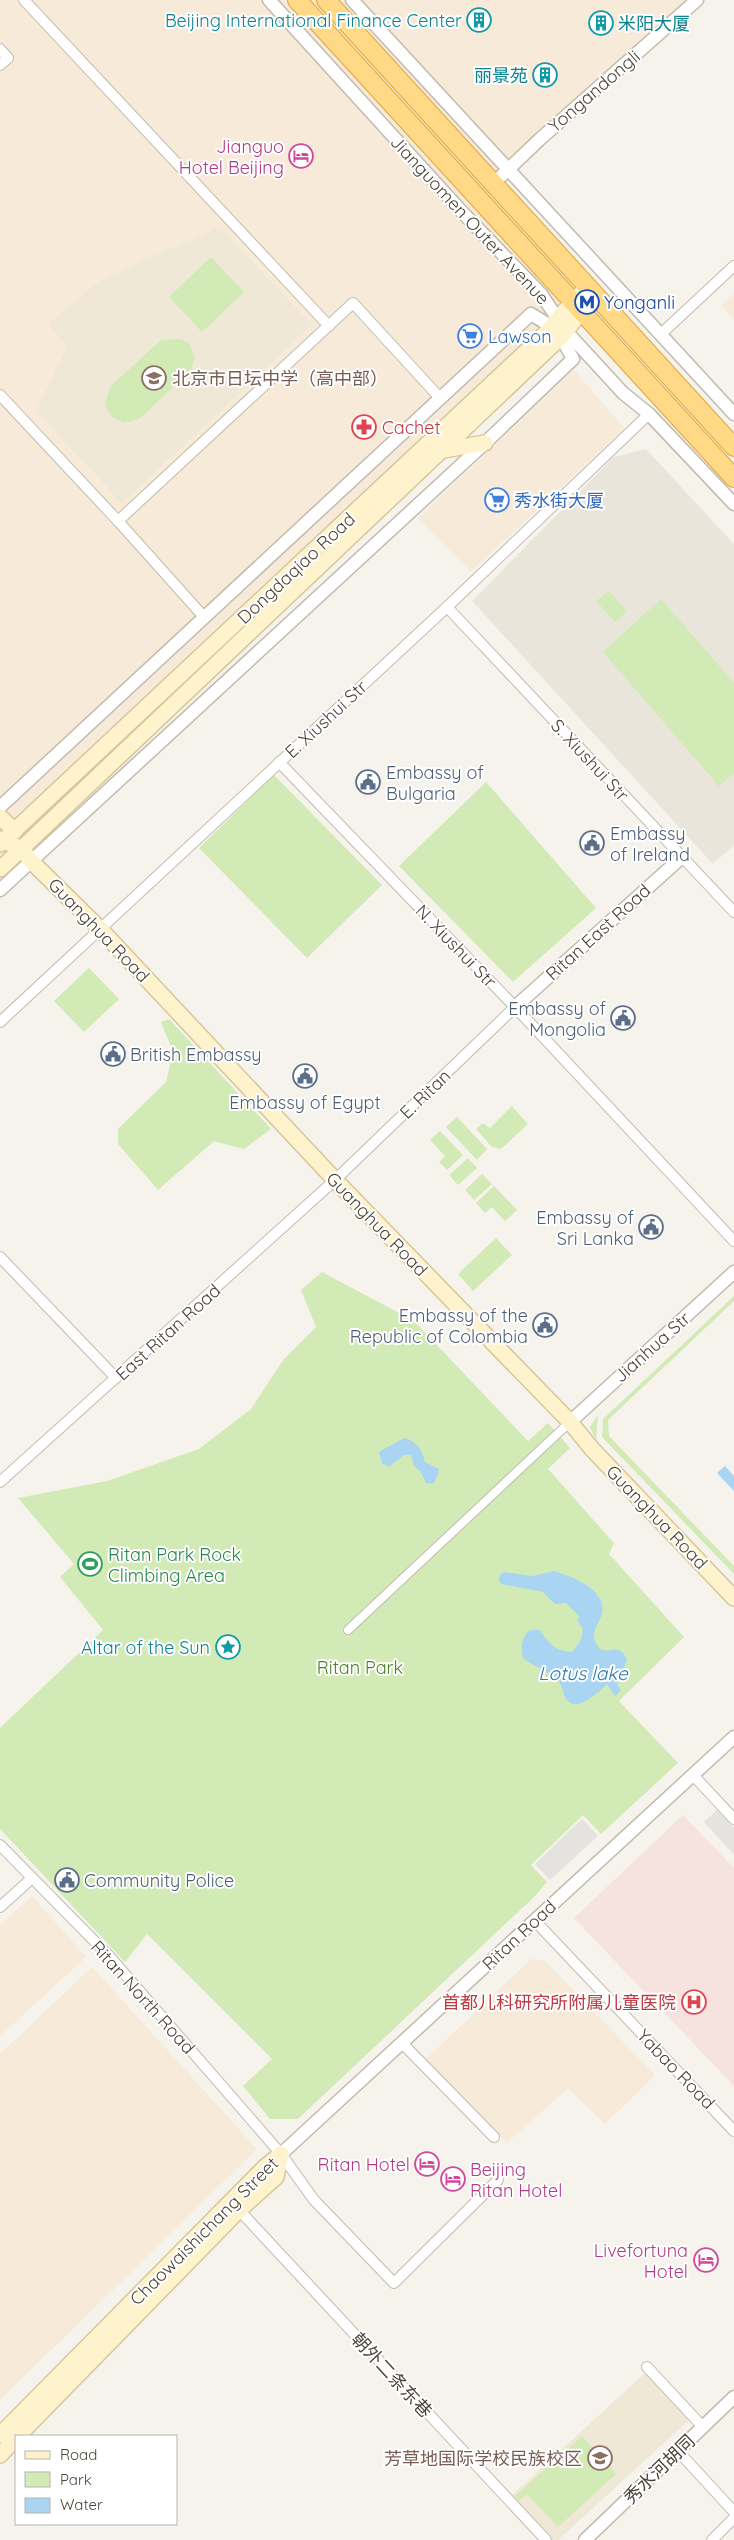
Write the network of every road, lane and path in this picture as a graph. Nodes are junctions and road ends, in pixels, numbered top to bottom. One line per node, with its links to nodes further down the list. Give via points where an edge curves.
1 (24, 0): 14 (street)
2 (269, 0): 15 (street, Jianguomen Outer Avenue, via 463,213 542,294)
3 (297, 0): 13 (highway, Jianguomen Outer Avenue)
4 (326, 0): 10 (highway)
5 (352, 0): 9 (street)
6 (697, 0): 9 (street, Yongandongli)
7 (0, 49): 8 (street, via 8,58)
8 (0, 65)
9 (507, 170): 10 (street, Yongandongli); 16 (street)
10 (494, 184): 12 (highway)
11 (734, 266): 16 (street)
12 (592, 293): 13 (main road, Dongdaqiao Road); 22 (highway)
13 (577, 307): 15 (main road, Dongdaqiao Road); 24 (highway, Jianguomen Outer Avenue)
14 (329, 326): 18 (street, via 353,303); 26 (street)
15 (560, 329): 18 (street, via 531,314); 19 (street, Jianguomen Outer Avenue); 21 (street, via 573,358); 23 (main road, Dongdaqiao Road); 32 (main road, Dongdaqiao Road)
16 (661, 334): 20 (street)
17 (0, 396): 26 (street)
18 (440, 398): 28 (street)
19 (649, 414): 25 (street, Jianguomen Outer Avenue); 27 (street, E. Xiushui Str)
20 (734, 414)
21 (485, 443): 23 (main road); 34 (street)
22 (734, 447)
23 (438, 451): 34 (main road, Dongdaqiao Road)
24 (734, 478)
25 (734, 504)
26 (118, 521): 28 (street)
27 (447, 607): 29 (street, E. Xiushui Str); 35 (street, S. Xiushui Str)
28 (204, 617): 30 (street)
29 (279, 762): 39 (street, E. Xiushui Str); 40 (street, N. Xiushui Str)
30 (0, 807)
31 (0, 817): 32 (main road, Guanghua Road)
32 (15, 831): 33 (main road, Dongdaqiao Road); 34 (street, Guanghua Road)
33 (1, 842): 34 (main road, Guanghua Road)
34 (27, 855): 36 (main road, Dongdaqiao Road); 37 (street); 39 (main road, Guanghua Road)
35 (682, 858): 38 (street, S. Xiushui Str); 40 (street, Ritan East Road)
36 (0, 869)
37 (0, 890)
38 (734, 912)
39 (101, 930): 41 (street, E. Xiushui Str); 42 (main road, Guanghua Road)
40 (514, 1007): 42 (street, E. Ritan); 43 (street, N. Xiushui Str)
41 (0, 1022)
42 (334, 1180): 46 (street, East Ritan Road); 47 (main road, Guanghua Road)
43 (734, 1241)
44 (0, 1257): 46 (street)
45 (734, 1272): 47 (street, Jianhua Str)
46 (116, 1378): 48 (street, East Ritan Road)
47 (570, 1422): 49 (main road, Guanghua Road); 50 (street)
48 (0, 1482)
49 (734, 1598)
50 (348, 1630)
51 (734, 1737): 52 (street, Ritan Road)
52 (693, 1775): 53 (street); 57 (street, Ritan Road)
53 (734, 1819)
54 (0, 1845): 55 (street, Ritan North Road)
55 (32, 1878): 56 (street); 61 (street, Ritan North Road, via 110,1957)
56 (0, 1907)
57 (535, 1921): 58 (street, Ritan Road); 59 (street, Yabao Road)
58 (402, 2043): 60 (street); 61 (street, Ritan Road)
59 (734, 2130)
60 (494, 2137)
61 (281, 2154): 62 (street, Ritan North Road, via 314,2200 394,2283); 63 (main road, Chaowaishichang Street, via 276,2177); 67 (main road, Chaowaishichang Street)
62 (498, 2180)
63 (239, 2210): 68 (main road, Chaowaishichang Street); 74 (street, 朝外二条东巷)
64 (647, 2367): 66 (street)
65 (734, 2397): 66 (street, 秀水河胡同)
66 (703, 2426): 70 (street, 秀水河胡同)
67 (0, 2435)
68 (19, 2435)
69 (15, 2439): 71 (main road, Chaowaishichang Street)
70 (678, 2451): 72 (street); 75 (street, 秀水河胡同)
71 (0, 2455)
72 (734, 2512)
73 (734, 2518): 76 (street)
74 (546, 2540)
75 (585, 2540)
76 (712, 2540)

